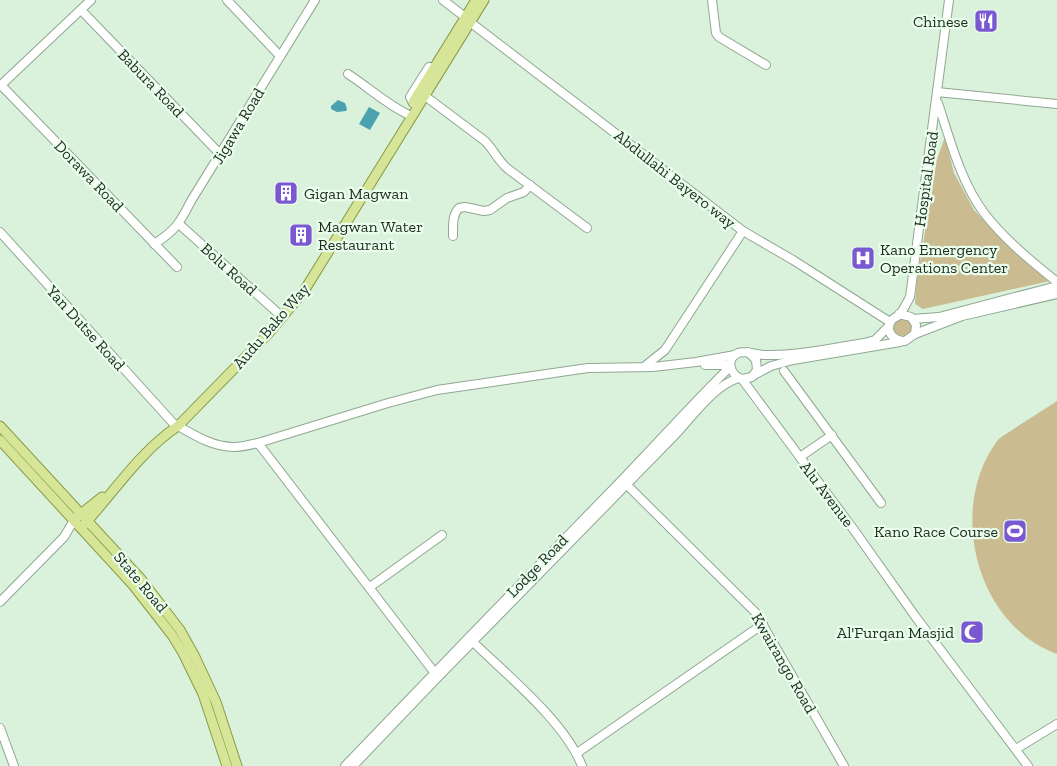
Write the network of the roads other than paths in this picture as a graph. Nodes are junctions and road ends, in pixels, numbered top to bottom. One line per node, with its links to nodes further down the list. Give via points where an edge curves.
1 (91, 0): 9 (street)
2 (227, 0): 11 (street)
3 (315, 0): 11 (street, Jigawa Road)
4 (443, 0): 10 (street, Abdullahi Bayero way)
5 (476, 0): 10 (main road, Audu Bako Way)
6 (484, 0): 10 (main road, Audu Bako Way)
7 (712, 0): 12 (street, via 716,33)
8 (949, 0): 16 (street, Hospital Road)
9 (81, 10): 14 (street); 19 (street, Babura Road)
10 (468, 19): 15 (main road, Audu Bako Way); 18 (main road, Audu Bako Way); 23 (street, Abdullahi Bayero way)
11 (280, 56): 19 (street, Jigawa Road)
12 (766, 65)
13 (348, 74): 18 (street)
14 (0, 86): 26 (street, Dorawa Road)
15 (425, 96): 20 (street, via 484,141 502,163); 45 (main road, Audu Bako Way, via 299,298 268,334)
16 (937, 96): 17 (street); 28 (street, Hospital Road, via 966,182 983,212 1004,236); 31 (street, Hospital Road)
17 (1057, 104)
18 (406, 114): 32 (main road, Audu Bako Way, via 321,255)
19 (221, 155): 21 (street, Jigawa Road)
20 (530, 185): 22 (street); 25 (street, via 524,192 507,198 490,210 459,208 455,212)
21 (180, 224): 26 (street, Jigawa Road); 32 (street, Bolu Road)
22 (587, 228)
23 (743, 231): 35 (street, Abdullahi Bayero way); 42 (street, via 665,350)
24 (0, 232): 45 (street, Yan Dutse Road)
25 (453, 236)
26 (154, 244): 27 (street, Dorawa Road)
27 (177, 267)
28 (1057, 282)
29 (1057, 286): 34 (street, via 939,316)
30 (1057, 294): 36 (street, via 962,316)
31 (910, 297): 33 (street, Hospital Road); 34 (street)
32 (279, 314): 45 (main road, Audu Bako Way)
33 (899, 314): 34 (street); 35 (street)
34 (912, 318): 36 (street, via 916,325)
35 (890, 324): 37 (street, via 895,340); 38 (street, via 875,340 864,343 782,354)
36 (915, 334): 37 (street)
37 (905, 341): 44 (street, Lodge Road, via 793,360)
38 (748, 352): 39 (street); 44 (street, via 756,360 757,370)
39 (735, 355): 40 (street); 41 (street)
40 (730, 366): 41 (street); 44 (street, via 733,374); 62 (street, Lodge Road)
41 (653, 367): 42 (street, Yan Dutse Road)
42 (643, 368): 49 (street, Yan Dutse Road, via 588,368 437,390)
43 (784, 371): 47 (street)
44 (746, 378): 50 (street, Alu Avenue, via 750,392); 51 (street, Lodge Road, via 726,383 713,394)
45 (176, 425): 49 (street, Yan Dutse Road, via 204,440 224,446); 52 (main road, Audu Bako Way)
46 (0, 426): 54 (main road, State Road)
47 (832, 435): 50 (street); 53 (street)
48 (0, 440): 54 (main road, State Road)
49 (258, 443): 58 (street)
50 (800, 457): 65 (street, Alu Avenue)
51 (627, 485): 60 (street, Kwairango Road, via 749,604); 61 (street, Lodge Road)
52 (114, 488): 54 (main road, Audu Bako Way); 55 (main road, Audu Bako Way)
53 (881, 503)
54 (78, 517): 55 (main road, State Road); 57 (street)
55 (84, 524): 57 (street); 68 (main road, State Road, via 146,600 183,653 203,694); 69 (main road, State Road, via 141,579 184,637 216,702)
56 (442, 535): 58 (street)
57 (64, 537): 59 (street)
58 (370, 587): 62 (street)
59 (0, 602)
60 (763, 624): 66 (street); 73 (street, Kwairango Road)
61 (472, 642): 66 (street, via 559,728); 71 (street, Lodge Road)
62 (434, 672): 70 (street, Lodge Road)
63 (1057, 724): 65 (street)
64 (0, 728): 67 (street)
65 (1016, 749): 74 (street, Alu Avenue)
66 (577, 753): 72 (street)
67 (14, 766)
68 (227, 766)
69 (236, 766)
70 (345, 766)
71 (353, 766)
72 (582, 766)
73 (844, 766)
74 (1028, 766)

